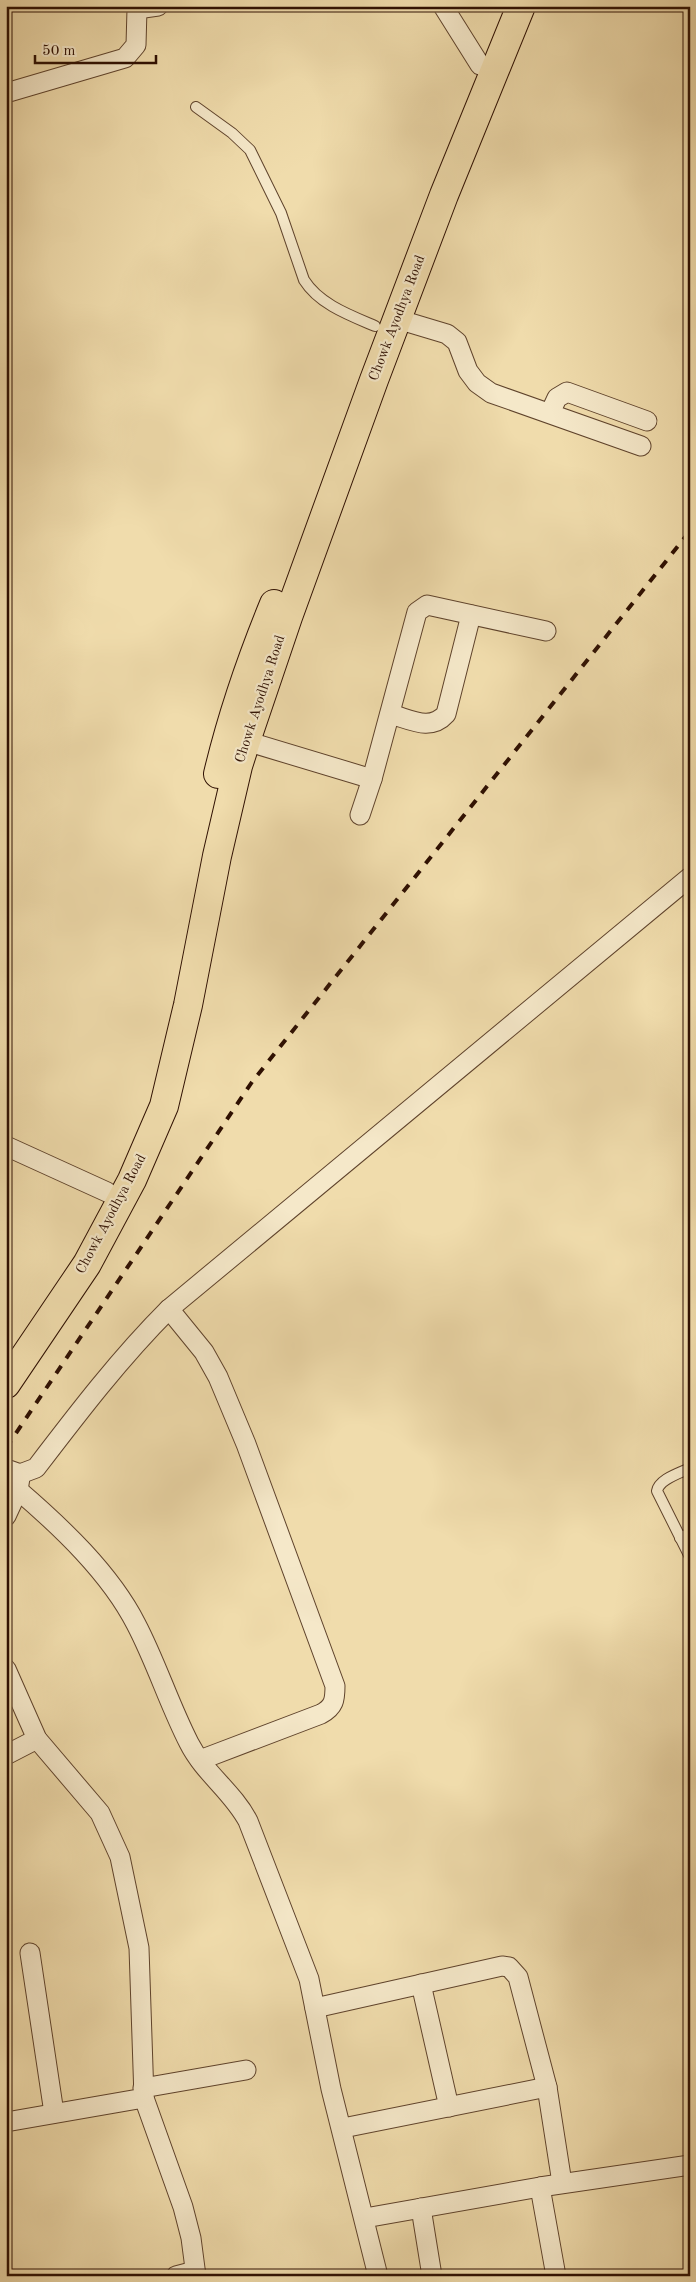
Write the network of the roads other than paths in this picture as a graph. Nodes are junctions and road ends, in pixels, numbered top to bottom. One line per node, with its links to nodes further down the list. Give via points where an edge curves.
1 (158, 6): 5 (street)
2 (443, 6): 6 (street)
3 (506, 6): 6 (main road, Chowk Ayodhya Road)
4 (521, 6): 9 (main road, Chowk Ayodhya Road, via 444,195)
5 (137, 8): 7 (street, via 136,45 125,58)
6 (480, 65): 9 (main road, Chowk Ayodhya Road)
7 (6, 93)
8 (196, 108): 9 (lane, via 250,150 281,214 304,280 315,295 349,315)
9 (386, 322): 10 (street, via 447,334 457,342 468,371 477,383 491,393); 15 (main road, Chowk Ayodhya Road, via 274,604)
10 (550, 413): 11 (street, via 557,398 567,392); 12 (street)
11 (647, 421)
12 (641, 446)
13 (471, 615): 14 (street); 16 (street, via 427,605 421,608); 16 (street, via 446,714 440,721 429,724)
14 (546, 631)
15 (259, 670): 17 (main road, Chowk Ayodhya Road); 22 (main road, Chowk Ayodhya Road, via 228,729 166,1042 143,1111)
16 (390, 714): 18 (street)
17 (246, 741): 18 (street); 25 (main road, Chowk Ayodhya Road, via 221,838 164,1106 132,1180 87,1264)
18 (372, 779): 19 (street)
19 (360, 815)
20 (690, 877): 23 (street)
21 (6, 1146): 22 (street)
22 (107, 1192): 24 (main road, Chowk Ayodhya Road, via 69,1259)
23 (169, 1309): 27 (street, via 106,1378 36,1468); 35 (street, via 204,1352 218,1377 246,1444 334,1686 335,1699 331,1708 321,1714)
24 (6, 1353)
25 (6, 1384)
26 (690, 1468): 30 (lane, via 662,1482 657,1491)
27 (15, 1478): 28 (street); 35 (street, via 104,1577 136,1623 189,1744)
28 (6, 1516)
29 (690, 1533): 30 (lane)
30 (680, 1538): 31 (lane)
31 (690, 1557)
32 (6, 1669): 33 (street)
33 (37, 1738): 34 (street); 41 (street, via 100,1813 120,1857 139,1948)
34 (6, 1755)
35 (200, 1760): 38 (street, via 233,1796 248,1821 309,1979)
36 (30, 1953): 43 (street)
37 (421, 1984): 38 (street); 40 (street, via 502,1966 514,1971); 42 (street)
38 (315, 2008): 45 (street)
39 (246, 2070): 41 (street)
40 (547, 2087): 42 (street); 47 (street)
41 (143, 2093): 43 (street); 51 (street, via 183,2207)
42 (448, 2107): 45 (street)
43 (54, 2114): 44 (street)
44 (6, 2122)
45 (342, 2128): 50 (street)
46 (690, 2165): 47 (street)
47 (562, 2183): 48 (street)
48 (540, 2186): 49 (street); 55 (street)
49 (421, 2208): 50 (street); 54 (street)
50 (365, 2218): 52 (street)
51 (195, 2273): 53 (street)
52 (372, 2275)
53 (176, 2276)
54 (432, 2276)
55 (556, 2276)

